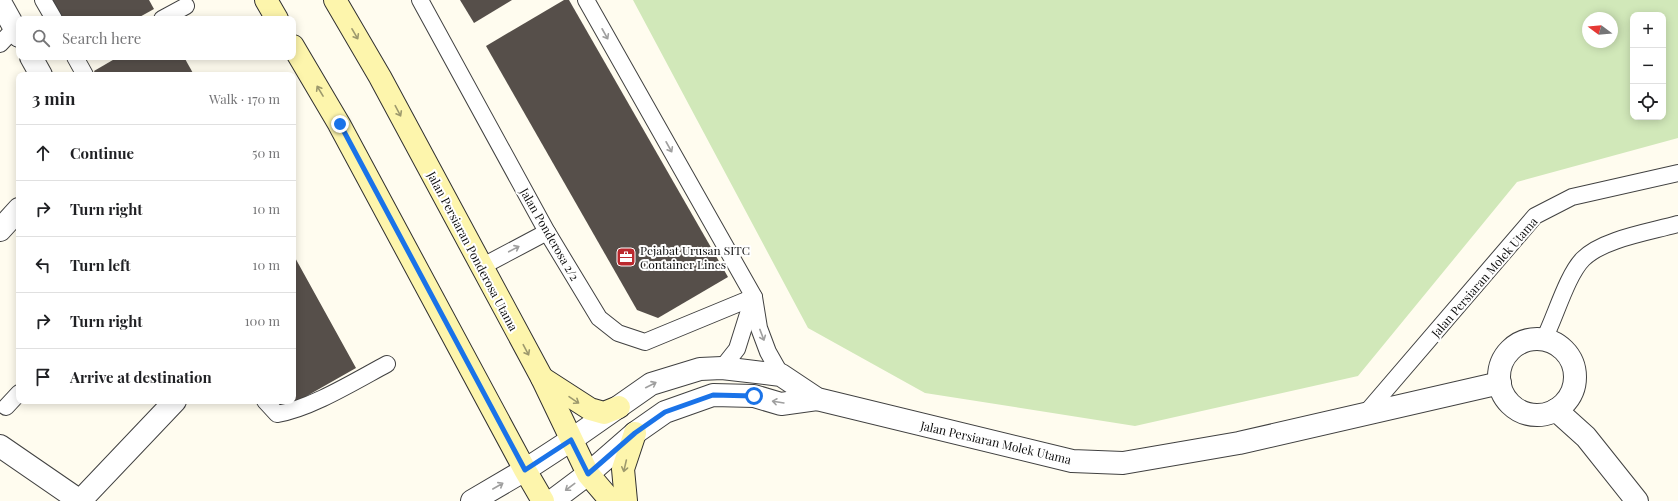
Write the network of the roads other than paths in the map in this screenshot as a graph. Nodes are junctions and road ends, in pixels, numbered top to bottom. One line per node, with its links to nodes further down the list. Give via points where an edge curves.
1 (43, 0): 8 (lane)
2 (266, 0): 10 (main road)
3 (335, 0): 22 (main road, Jalan Persiaran Ponderosa Utama, one-way to 22, via 380,77)
4 (420, 0): 21 (lane, Jalan Ponderosa 2/2)
5 (586, 0): 23 (lane, one-way to 23)
6 (0, 2): 11 (street)
7 (186, 6): 9 (lane)
8 (52, 16)
9 (168, 16)
10 (275, 16)
11 (16, 30)
12 (16, 33): 13 (lane)
13 (0, 44)
14 (296, 51): 41 (main road, one-way to 14, via 340,124)
15 (33, 60): 16 (street)
16 (39, 72)
17 (1678, 173): 37 (lane, Jalan Persiaran Molek Utama, via 1572,197 1535,216)
18 (16, 212): 20 (street)
19 (1678, 224): 24 (lane, via 1604,244 1583,259 1569,282)
20 (0, 230)
21 (547, 232): 22 (lane, one-way to 21); 23 (lane, Jalan Ponderosa 2/2, via 599,318 618,333 645,342)
22 (481, 266): 28 (main road, Jalan Persiaran Ponderosa Utama, one-way to 28)
23 (754, 297): 26 (lane, via 737,349); 27 (lane, one-way to 27, via 759,328 768,352)
24 (1544, 340): 29 (street, via 1531,339 1519,343 1510,351 1503,360); 36 (street, via 1557,344 1567,353 1573,364 1573,390)
25 (387, 364): 33 (lane, via 290,412 277,414)
26 (722, 368): 27 (street, Jalan Persiaran Molek Utama); 34 (street, Jalan Persiaran Molek Utama, one-way to 26, via 651,384 700,369)
27 (781, 375): 31 (street, Jalan Persiaran Molek Utama)
28 (542, 378): 34 (main road, one-way to 34, via 590,409 604,413); 39 (main road, Jalan Persiaran Ponderosa Utama)
29 (1500, 383): 36 (street, via 1503,394 1516,409 1525,413 1544,415); 37 (street, Jalan Persiaran Molek Utama)
30 (16, 396): 35 (lane)
31 (817, 399): 37 (street, Jalan Persiaran Molek Utama, via 1072,461 1124,463 1239,443); 38 (street, Jalan Persiaran Molek Utama, one-way to 38, via 781,404 754,396 713,395 665,412)
32 (172, 404): 43 (street)
33 (268, 404)
34 (619, 407): 39 (street, Jalan Persiaran Molek Utama)
35 (6, 408)
36 (1556, 410): 49 (street, via 1586,437)
37 (1365, 414)
38 (635, 433): 42 (street, Jalan Persiaran Molek Utama); 48 (main road, one-way to 48, via 623,469)
39 (571, 440): 41 (street, Jalan Persiaran Molek Utama); 42 (main road, Jalan Persiaran Ponderosa Utama)
40 (0, 446): 43 (street)
41 (525, 470): 44 (street, Jalan Persiaran Molek Utama, one-way to 41); 45 (main road)
42 (588, 474): 46 (street, Jalan Persiaran Molek Utama, one-way to 46); 47 (main road, Jalan Persiaran Ponderosa Utama)
43 (80, 501)
44 (472, 501)
45 (543, 501)
46 (552, 501)
47 (611, 501)
48 (626, 501)
49 (1637, 501)

